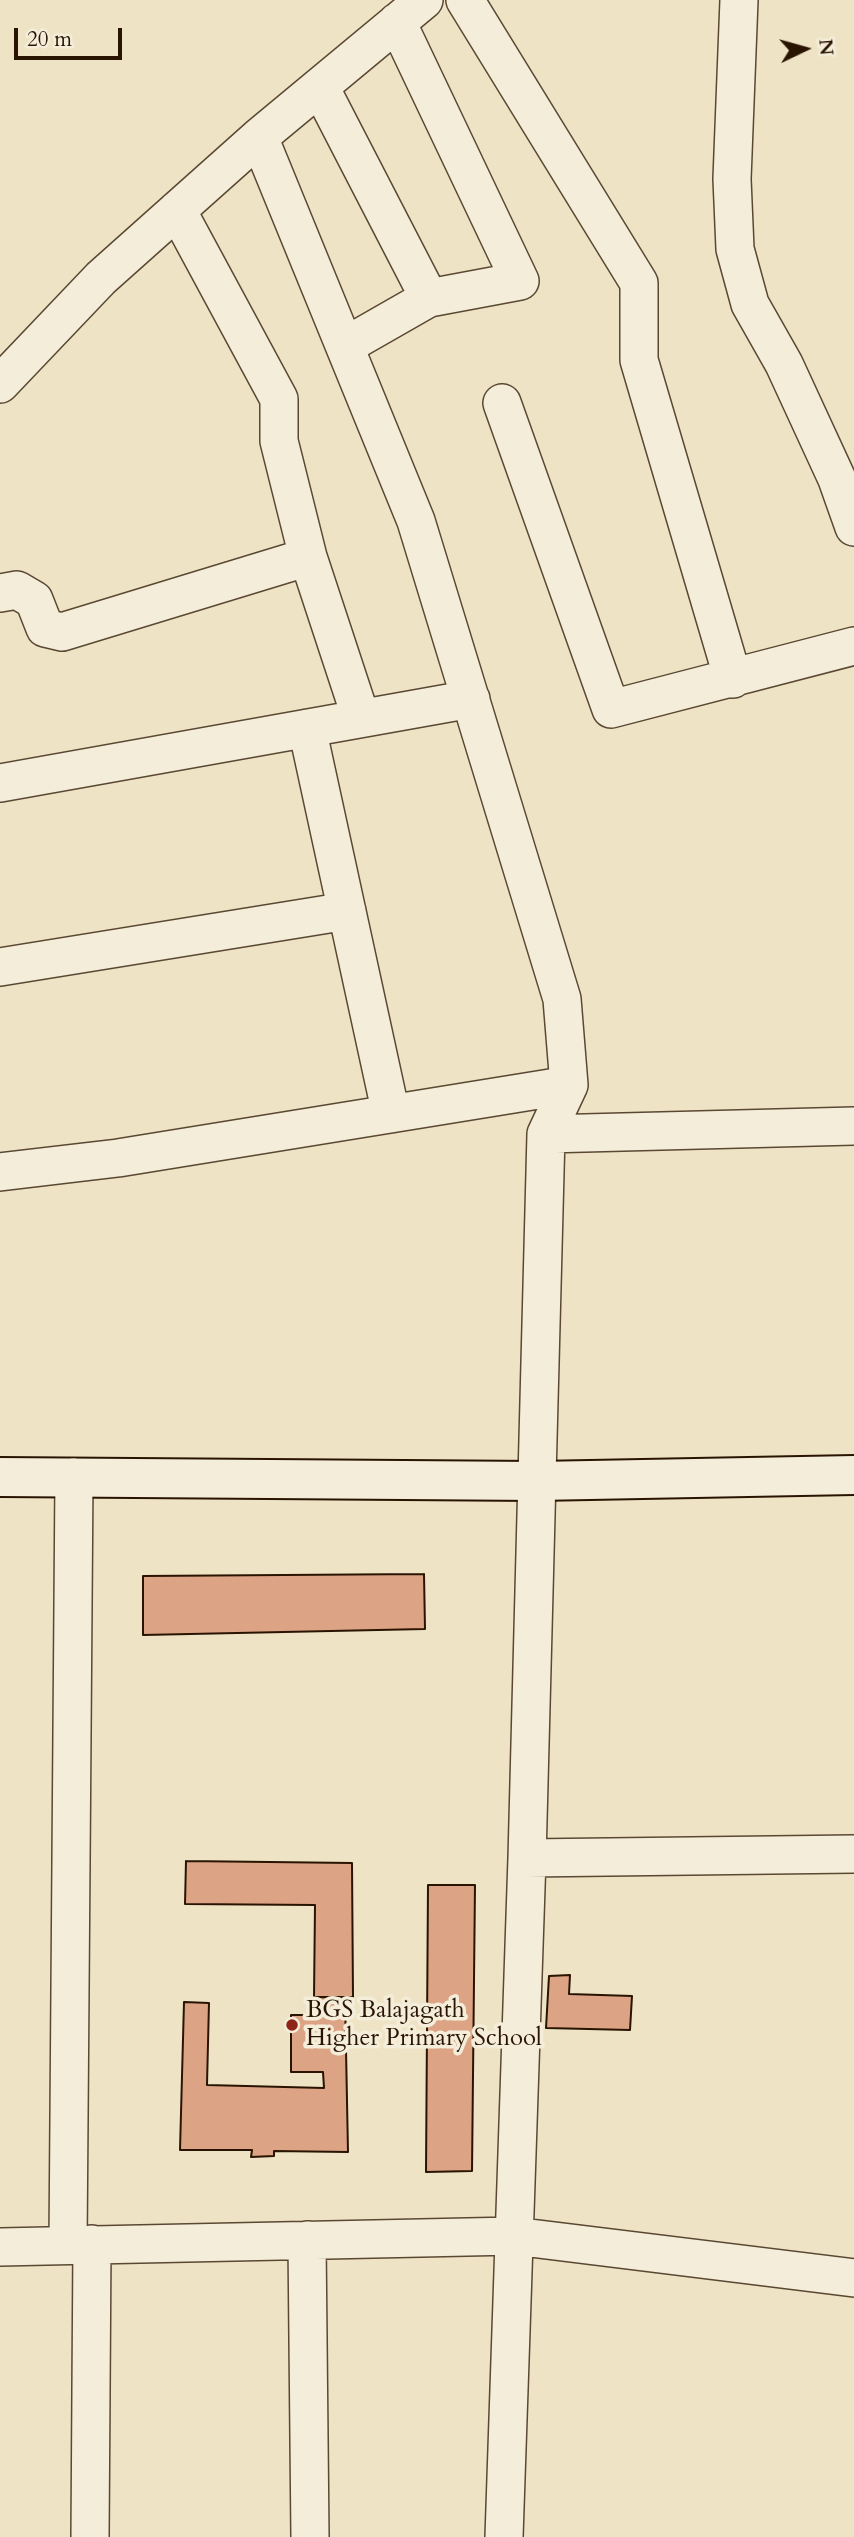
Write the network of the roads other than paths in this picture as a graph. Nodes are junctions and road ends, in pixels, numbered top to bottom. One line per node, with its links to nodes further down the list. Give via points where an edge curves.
1 (465, 0): 16 (street, via 639,283 639,359)
2 (740, 0): 11 (street, via 732,179 735,248 750,304)
3 (410, 11): 4 (street); 7 (street, via 520,281)
4 (320, 87): 5 (street); 7 (street)
5 (259, 137): 6 (street); 8 (street)
6 (177, 210): 9 (street, via 102,278); 13 (street, via 279,399 279,440)
7 (429, 298): 8 (street)
8 (345, 346): 17 (street, via 416,521)
9 (0, 384)
10 (502, 403): 16 (street, via 611,709)
11 (845, 478): 12 (street)
12 (854, 527)
13 (309, 557): 14 (street, via 62,632 45,628 34,600 17,590); 18 (street)
14 (0, 593)
15 (854, 646): 16 (street)
16 (733, 679)
17 (471, 699): 18 (street); 23 (street, via 562,999)
18 (361, 718): 19 (street)
19 (307, 728): 20 (street); 21 (street)
20 (0, 783)
21 (347, 911): 22 (street); 24 (street)
22 (0, 967)
23 (569, 1085): 24 (street); 26 (street)
24 (391, 1114): 27 (street)
25 (854, 1126): 26 (street)
26 (546, 1134): 31 (street)
27 (0, 1172)
28 (854, 1475): 31 (main road)
29 (0, 1477): 30 (main road)
30 (74, 1478): 31 (main road); 36 (street)
31 (537, 1481): 33 (street)
32 (854, 1854): 33 (street)
33 (527, 1858): 34 (street)
34 (514, 2236): 35 (street); 38 (street); 41 (street)
35 (307, 2240): 36 (street); 40 (street)
36 (80, 2245): 37 (street); 39 (street)
37 (0, 2247)
38 (854, 2278)
39 (90, 2537)
40 (310, 2537)
41 (504, 2537)

